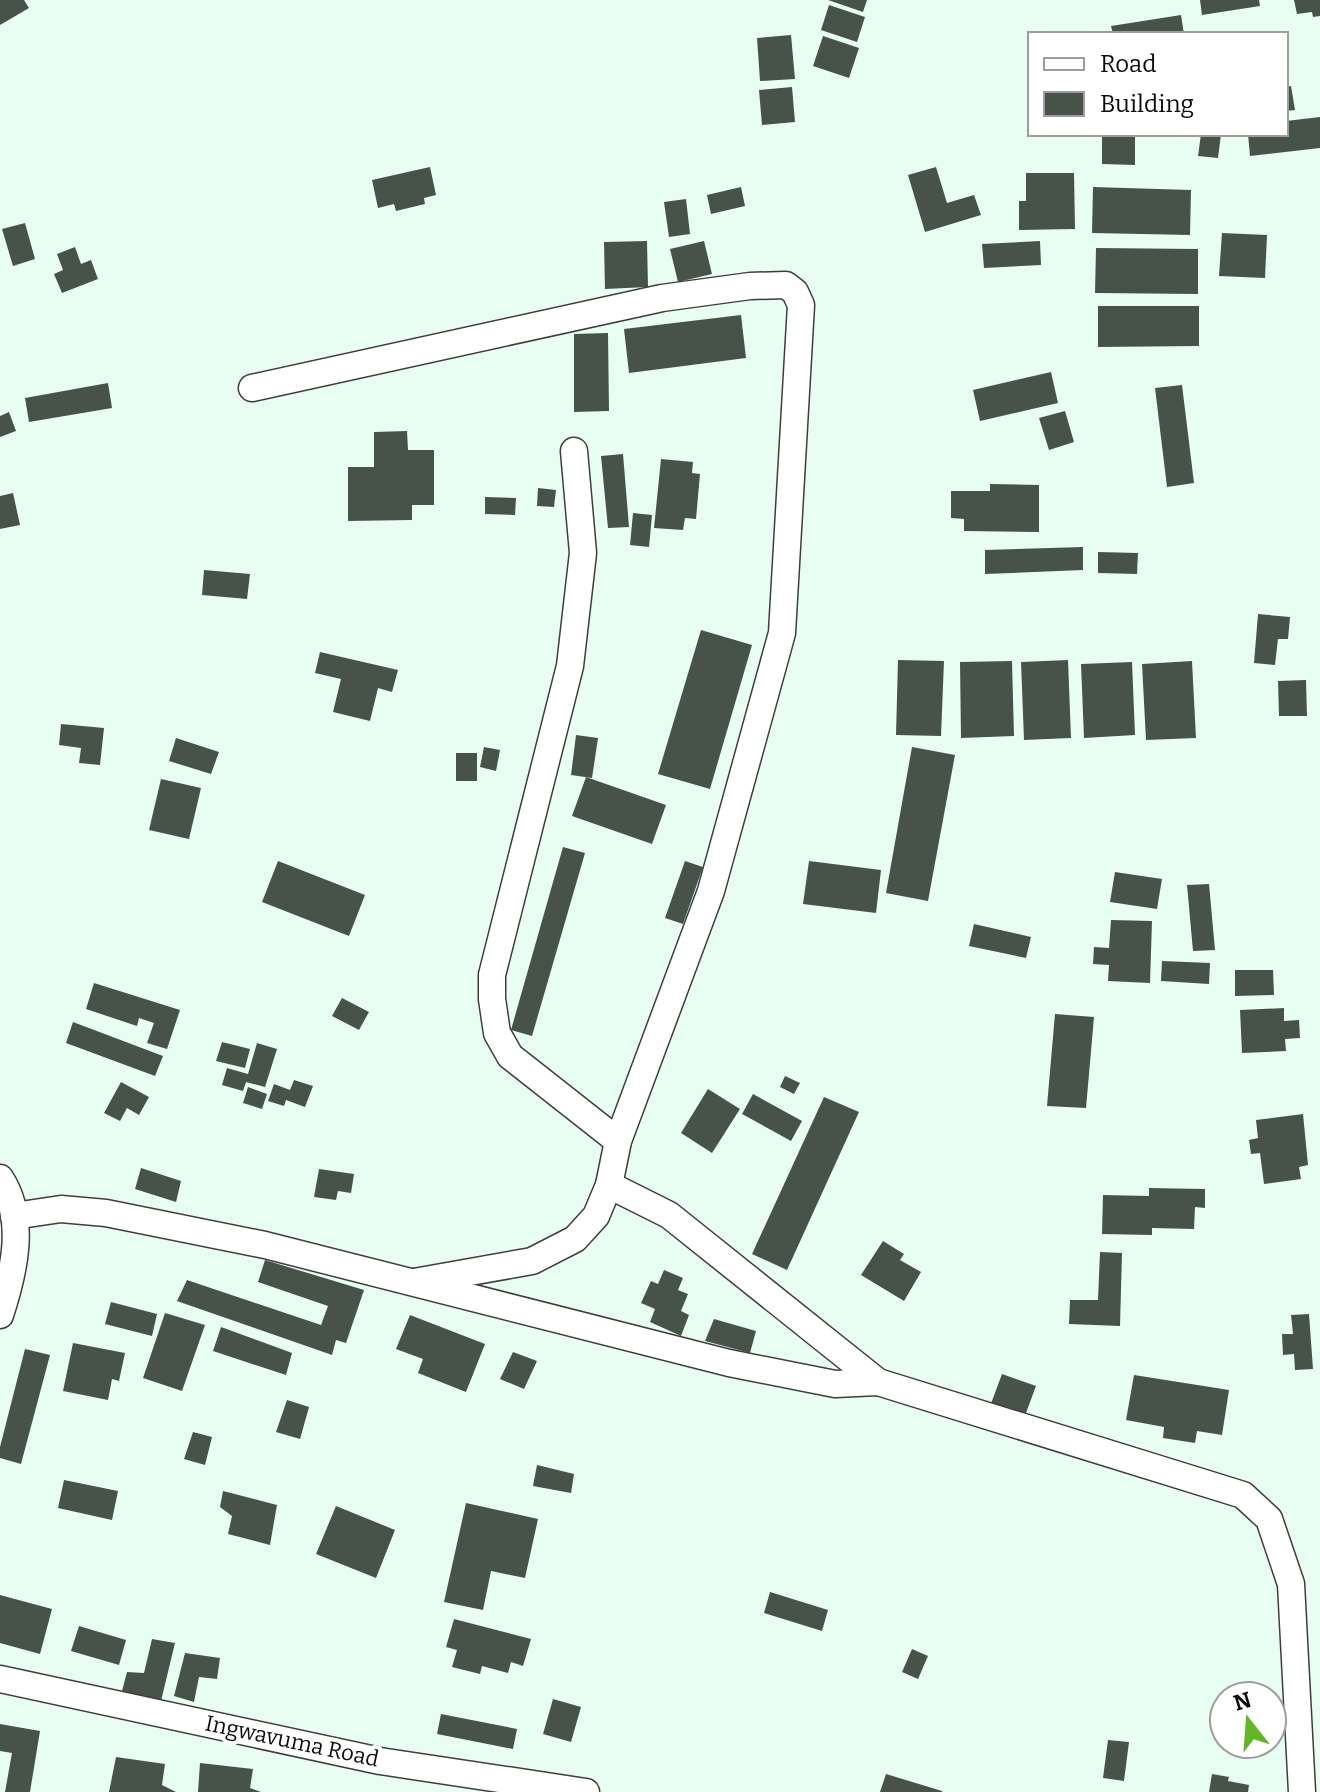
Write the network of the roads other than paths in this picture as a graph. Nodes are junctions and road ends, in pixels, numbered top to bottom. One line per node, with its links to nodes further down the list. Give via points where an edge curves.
1 (252, 388): 3 (street, via 662,298 750,286 786,285 795,292 801,305 800,341 782,633 711,891)
2 (574, 451): 3 (street, via 583,553 570,666 492,975 492,999 497,1033 510,1056)
3 (618, 1141): 5 (street)
4 (0, 1178): 6 (street)
5 (609, 1185): 7 (street, via 596,1216 575,1239 532,1261); 9 (street, via 669,1215)
6 (14, 1216): 7 (street, via 61,1209 106,1213); 8 (street, via 13,1274)
7 (414, 1282): 9 (street, via 729,1363 835,1384)
8 (0, 1315)
9 (878, 1382): 12 (street, via 1243,1495 1269,1519 1291,1584)
10 (0, 1679): 11 (street, Ingwavuma Road, via 380,1761)
11 (586, 1792)
12 (1302, 1792)

